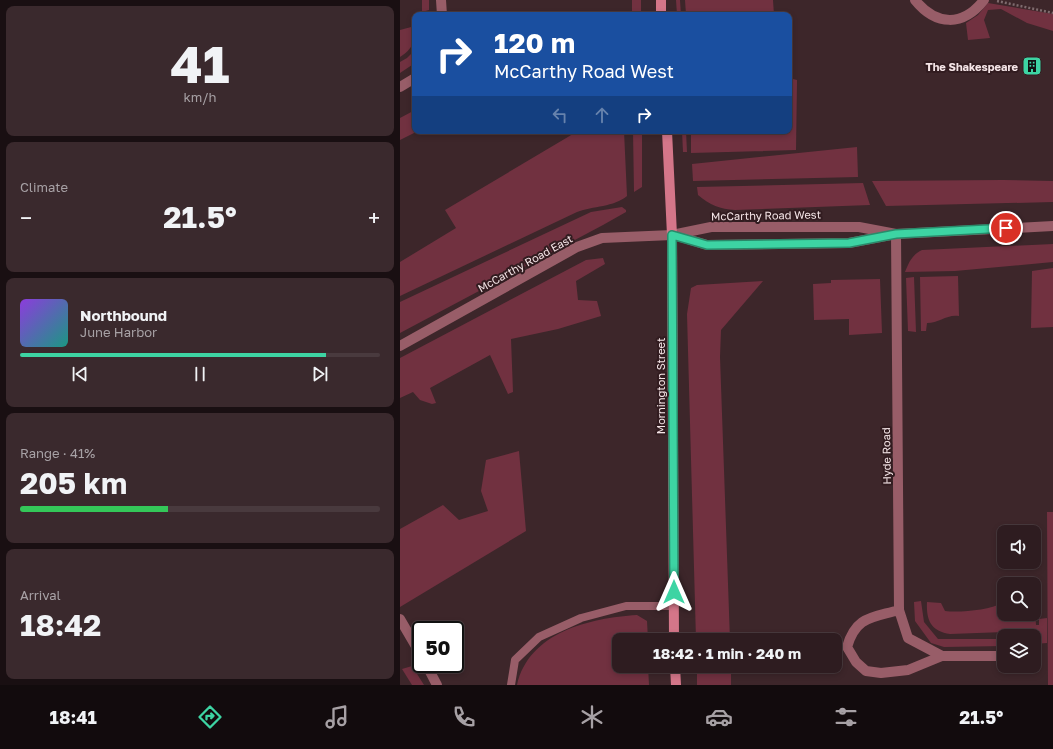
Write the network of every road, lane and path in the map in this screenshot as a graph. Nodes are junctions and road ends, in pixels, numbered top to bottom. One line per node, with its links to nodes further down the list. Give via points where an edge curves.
1 (441, 0): 6 (street)
2 (661, 0): 7 (main road)
3 (915, 0): 4 (street, via 924,11 934,17 955,20 977,10)
4 (984, 0)
5 (995, 0): 8 (path)
6 (442, 12)
7 (661, 12)
8 (1053, 13)
9 (412, 80): 10 (street)
10 (400, 87)
11 (667, 134): 14 (main road, Mornington Street)
12 (1053, 226): 13 (street, McCarthy Road West)
13 (896, 234): 14 (street, McCarthy Road West, via 858,226 718,227); 14 (street, McCarthy Road West, via 849,243 707,245); 17 (street, Hyde Road)
14 (672, 235): 15 (street, McCarthy Road East, via 602,238 577,247); 16 (main road, Mornington Street)
15 (400, 346)
16 (674, 606): 19 (main road, Mornington Street); 26 (lane, via 626,606 581,618 539,637 515,660)
17 (899, 610): 21 (street, Hyde Road, via 908,638); 21 (street, via 861,621 857,625 850,635 847,647 856,662 866,671 881,673 908,670)
18 (400, 619): 20 (street)
19 (674, 633)
20 (412, 640)
21 (942, 656): 22 (street)
22 (997, 656)
23 (431, 673): 25 (street)
24 (675, 673): 27 (main road)
25 (437, 685)
26 (511, 685)
27 (676, 685)

